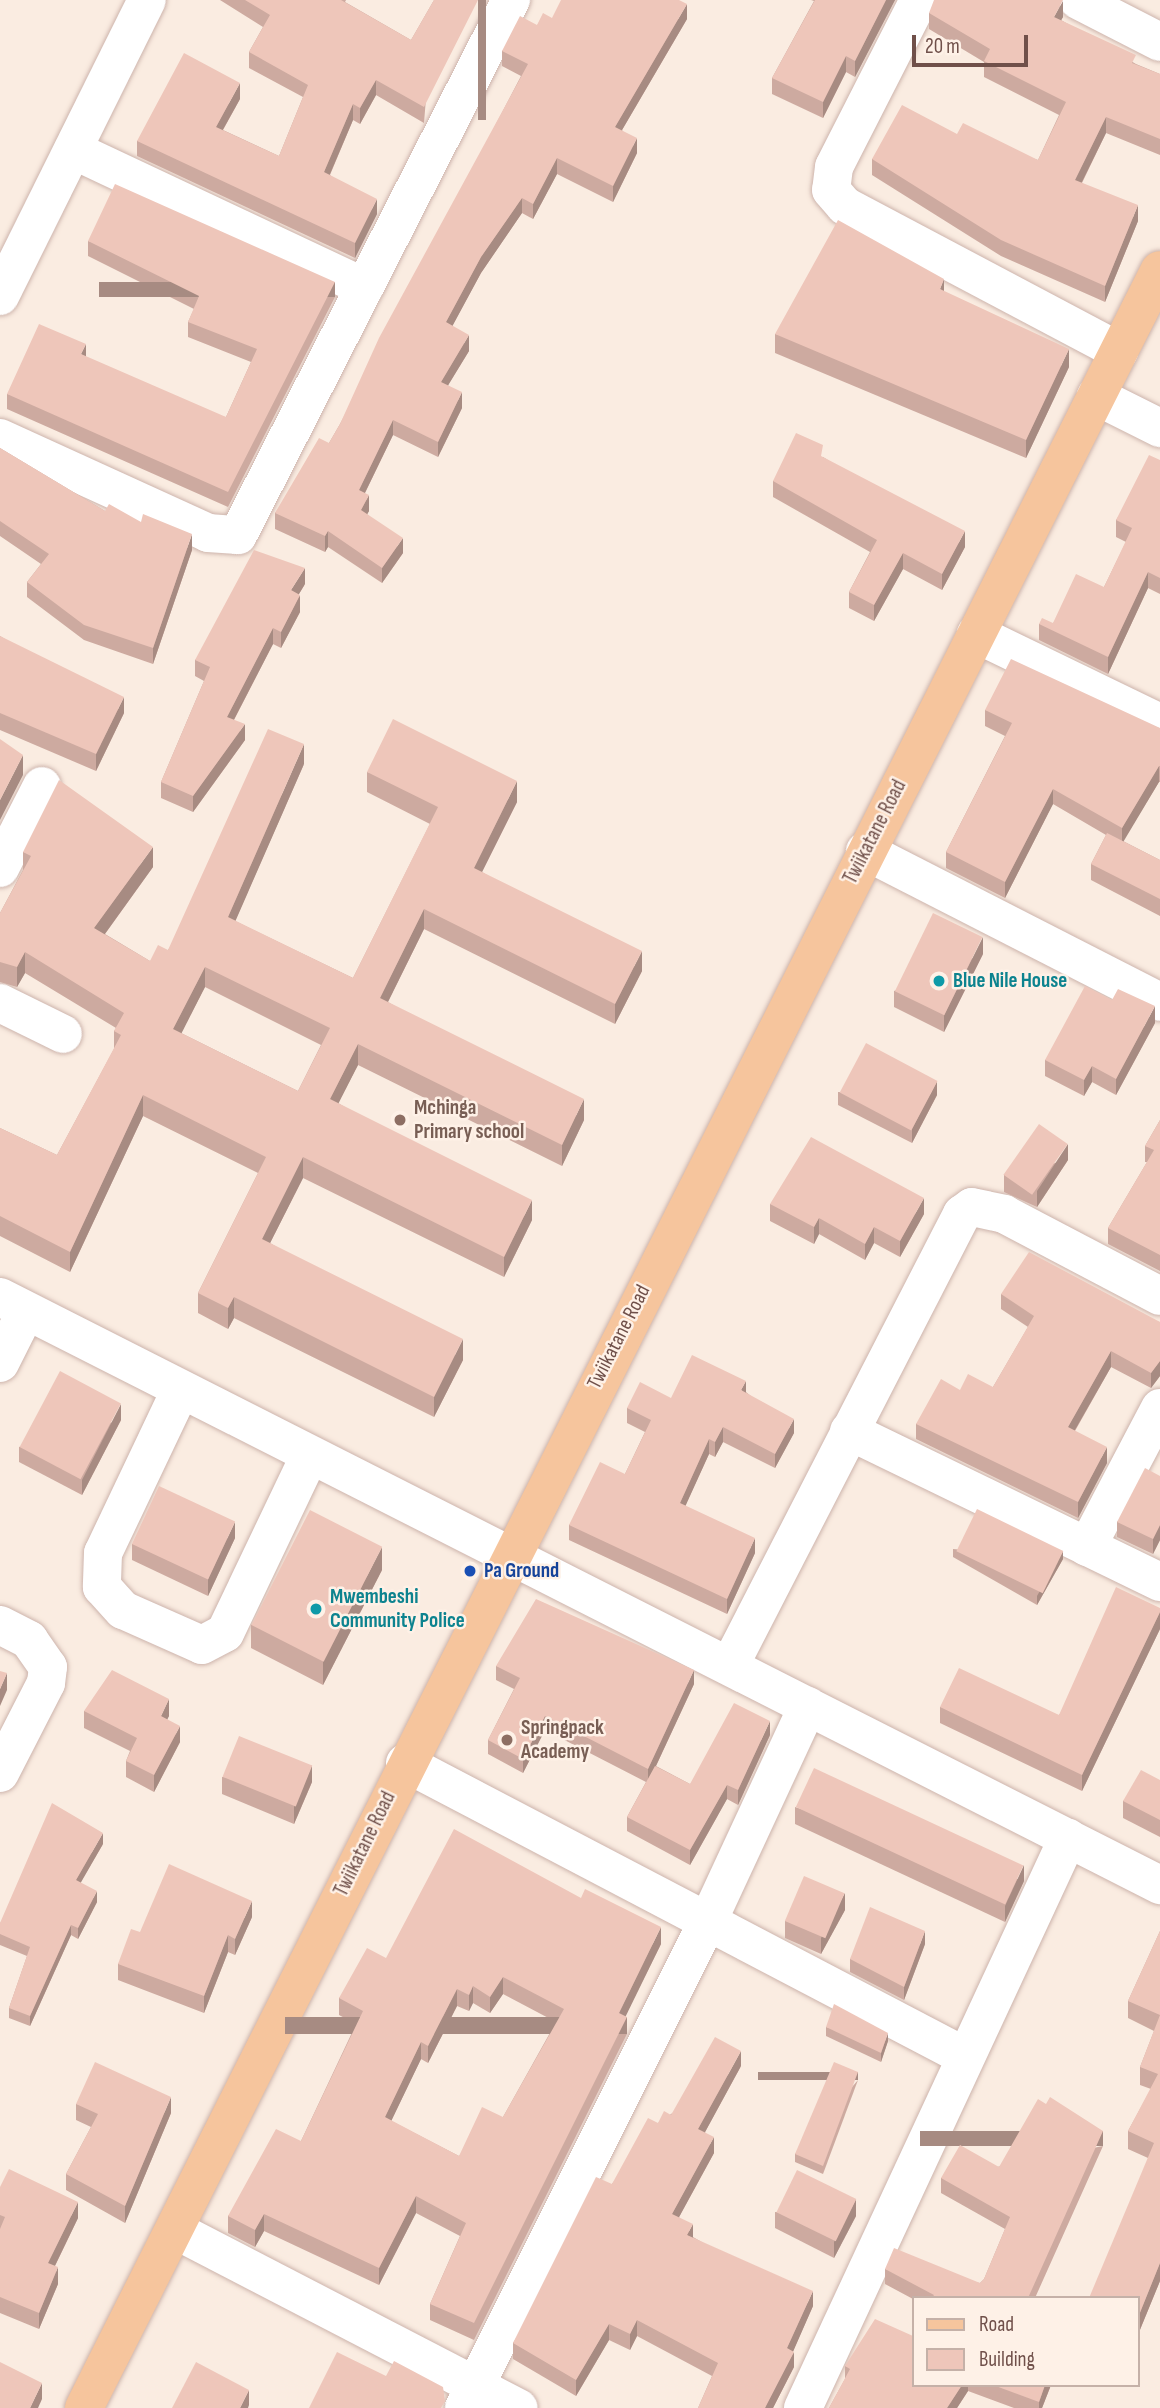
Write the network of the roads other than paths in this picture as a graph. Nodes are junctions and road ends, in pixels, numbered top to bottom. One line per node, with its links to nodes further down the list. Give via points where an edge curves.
1 (147, 0): 6 (street)
2 (511, 0): 8 (street)
3 (919, 0): 10 (street, via 834,167 831,190 837,200)
4 (1078, 0): 5 (street)
5 (1160, 42)
6 (73, 150): 8 (street); 9 (street)
7 (1160, 270): 10 (main road, Twiikatane Road)
8 (365, 287): 13 (street, via 238,535 208,533)
9 (0, 296)
10 (1119, 351): 11 (main road, Twiikatane Road)
11 (1096, 396): 12 (street); 14 (main road, Twiikatane Road)
12 (1160, 428)
13 (0, 438)
14 (976, 634): 15 (street); 17 (main road, Twiikatane Road)
15 (1160, 723)
16 (42, 786): 18 (street)
17 (865, 851): 19 (street); 30 (main road, Twiikatane Road)
18 (0, 868)
19 (1160, 1001)
20 (0, 1003): 21 (street)
21 (63, 1034)
22 (1160, 1296): 27 (street, via 1004,1214 972,1207 953,1226)
23 (13, 1304): 24 (street); 25 (street)
24 (0, 1363)
25 (180, 1391): 28 (street); 28 (street, via 103,1553 102,1587 123,1610 202,1645 225,1633)
26 (1160, 1408): 29 (street)
27 (849, 1431): 29 (street); 33 (street)
28 (310, 1455): 30 (street)
29 (1087, 1547): 31 (street)
30 (509, 1554): 33 (street); 35 (main road, Twiikatane Road)
31 (1160, 1582)
32 (0, 1625): 36 (street, via 36,1646 48,1667 46,1683)
33 (730, 1665): 34 (street)
34 (808, 1706): 37 (street); 39 (street)
35 (404, 1763): 39 (street); 41 (main road, Twiikatane Road)
36 (0, 1773)
37 (1068, 1838): 38 (street); 40 (street)
38 (1160, 1885)
39 (708, 1921): 40 (street); 42 (street)
40 (964, 2056): 45 (street)
41 (175, 2230): 42 (street); 43 (main road, Twiikatane Road)
42 (469, 2397): 44 (street)
43 (84, 2408)
44 (519, 2408)
45 (803, 2408)

